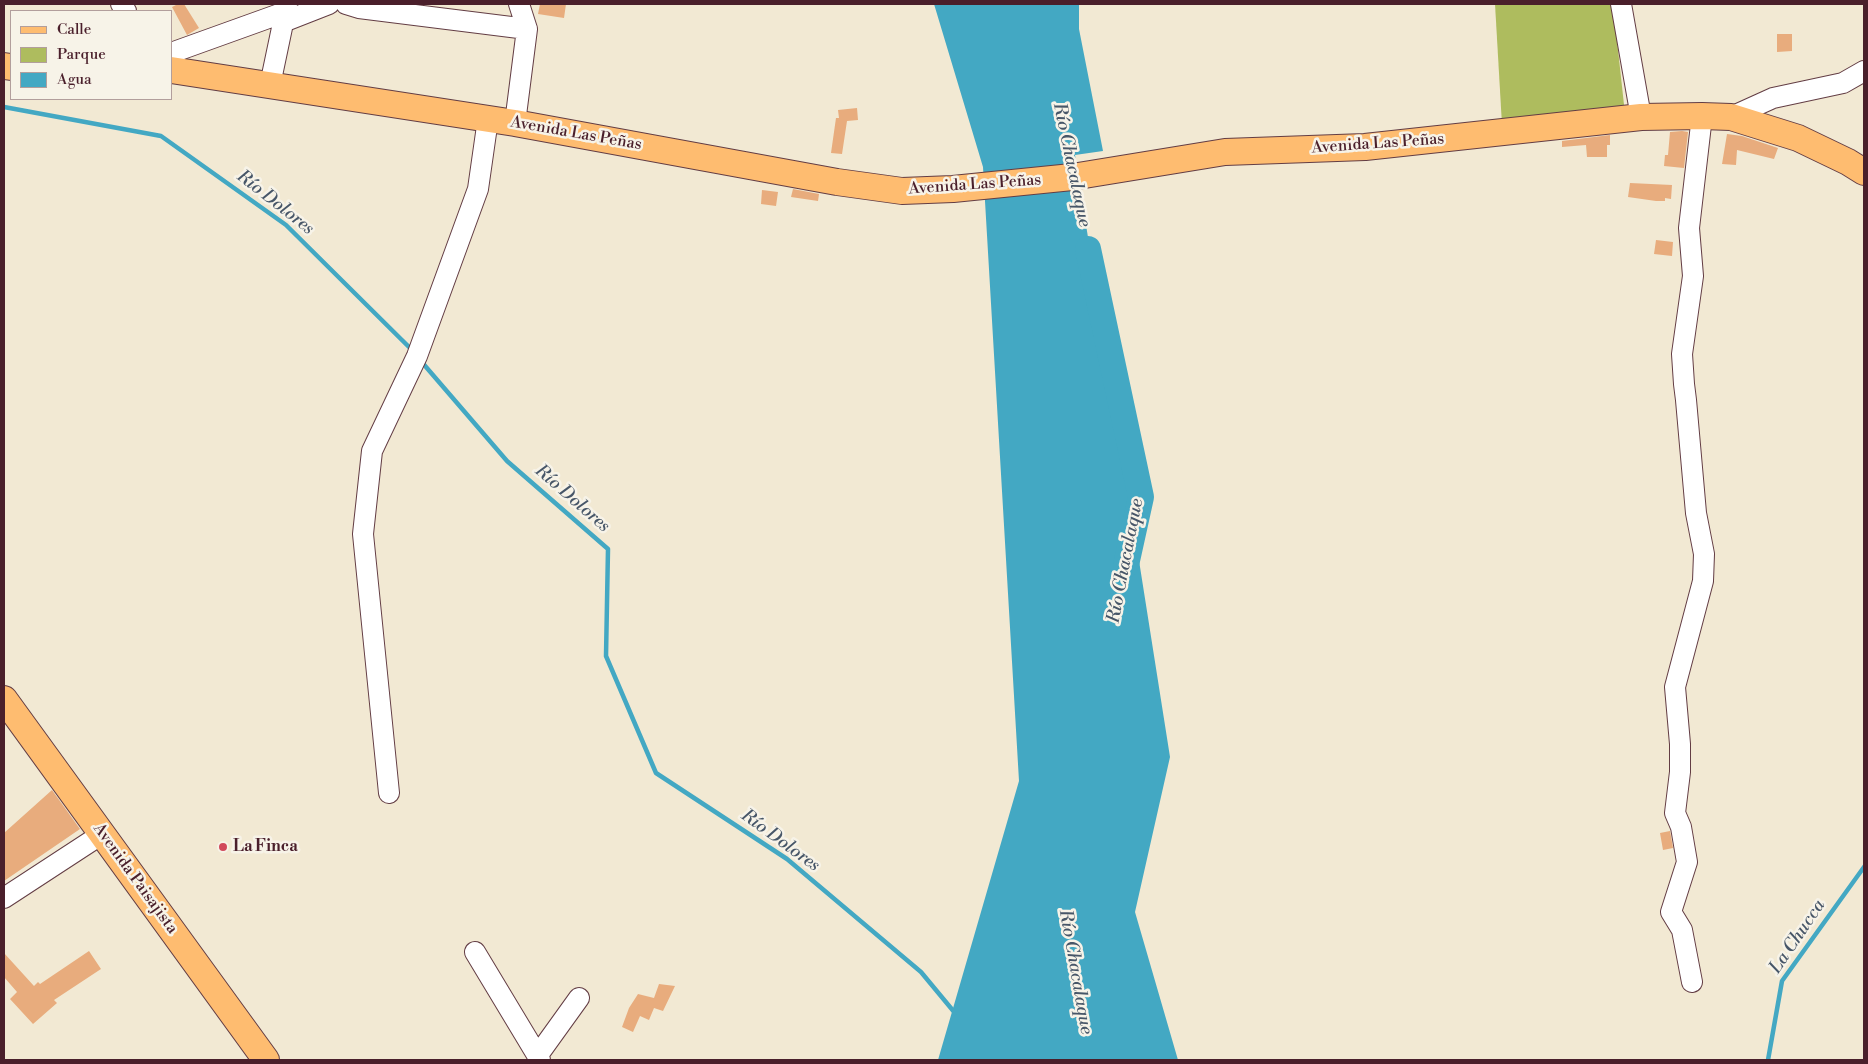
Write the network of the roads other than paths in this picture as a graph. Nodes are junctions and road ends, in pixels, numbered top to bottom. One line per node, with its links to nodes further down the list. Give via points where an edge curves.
1 (329, 4): 5 (street)
2 (346, 4): 6 (street)
3 (518, 4): 6 (street)
4 (1621, 4): 15 (street)
5 (277, 12): 7 (street); 11 (street)
6 (527, 29): 17 (street)
7 (172, 53)
8 (172, 70): 11 (main road, Avenida Las Peñas)
9 (1864, 71): 10 (street)
10 (1843, 83): 12 (street); 14 (street, via 1773,98)
11 (270, 85): 16 (main road, Avenida Las Peñas)
12 (1864, 89)
13 (1702, 116): 14 (main road, Avenida Las Peñas); 15 (main road, Avenida Las Peñas); 24 (street, via 1689,228 1693,276 1682,354 1696,513 1704,554 1703,581 1675,687 1680,772 1674,813 1681,827 1687,862 1671,912 1682,930)
14 (1731, 116): 18 (main road, Avenida Las Peñas, via 1798,138)
15 (1641, 117): 17 (main road, Avenida Las Peñas, via 1365,147 1226,152 1072,177 902,191)
16 (488, 119): 17 (main road, Avenida Las Peñas); 20 (street, via 478,189 417,356 372,451 363,534)
17 (515, 123)
18 (1864, 172)
19 (4, 698): 21 (main road, Avenida Paisajista)
20 (389, 793)
21 (102, 834): 22 (street); 27 (main road, Avenida Paisajista)
22 (4, 898)
23 (475, 952): 26 (street)
24 (1692, 982)
25 (579, 998): 26 (street)
26 (539, 1057)
27 (266, 1060)

